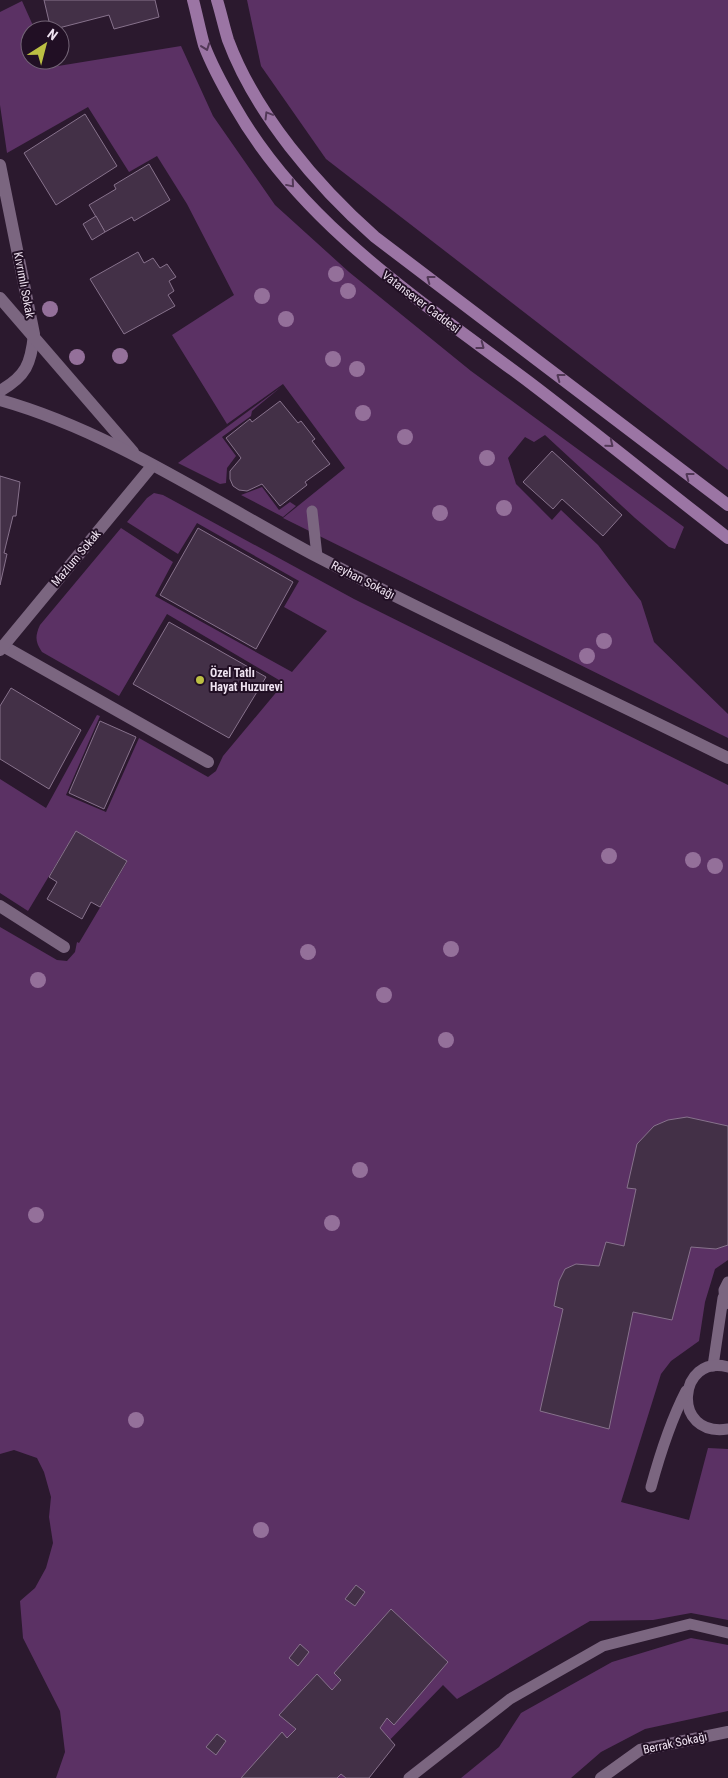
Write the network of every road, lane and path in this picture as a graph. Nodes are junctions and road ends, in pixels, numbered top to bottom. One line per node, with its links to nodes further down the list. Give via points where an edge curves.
1 (194, 0): 12 (main road, Vatansever Caddesi, one-way to 12, via 204,45 219,79 245,124 296,191 372,264 597,434)
2 (217, 0): 10 (main road, Vatansever Caddesi, one-way to 2, via 375,237 341,207 273,123 250,85 228,41)
3 (0, 165): 5 (street, Kıvrımlı Sokak)
4 (0, 298): 5 (street)
5 (34, 334): 6 (street, Kıvrımlı Sokak, via 32,355 24,373); 8 (street)
6 (0, 392)
7 (0, 400): 8 (street, Reyhan Sokağı, via 44,415)
8 (136, 456): 9 (street, Reyhan Sokağı)
9 (152, 466): 13 (street, Reyhan Sokağı); 14 (street, Mazlum Sokak)
10 (728, 505)
11 (312, 511): 13 (lane)
12 (728, 538)
13 (317, 556): 15 (street, Reyhan Sokağı)
14 (2, 648): 16 (street)
15 (728, 758)
16 (208, 762)
17 (0, 906): 18 (street)
18 (64, 947)
19 (728, 1282): 20 (lane)
20 (723, 1298): 21 (lane); 22 (lane)
21 (728, 1309)
22 (713, 1366): 23 (lane); 24 (lane, via 702,1370)
23 (728, 1367)
24 (689, 1385): 25 (lane, via 691,1415 707,1428); 26 (lane, via 676,1411)
25 (728, 1429)
26 (651, 1487)
27 (728, 1633): 29 (lane, via 690,1624 603,1646 510,1699)
28 (728, 1732): 30 (street, Berrak Sokağı, via 640,1750)
29 (409, 1778)
30 (601, 1778)

